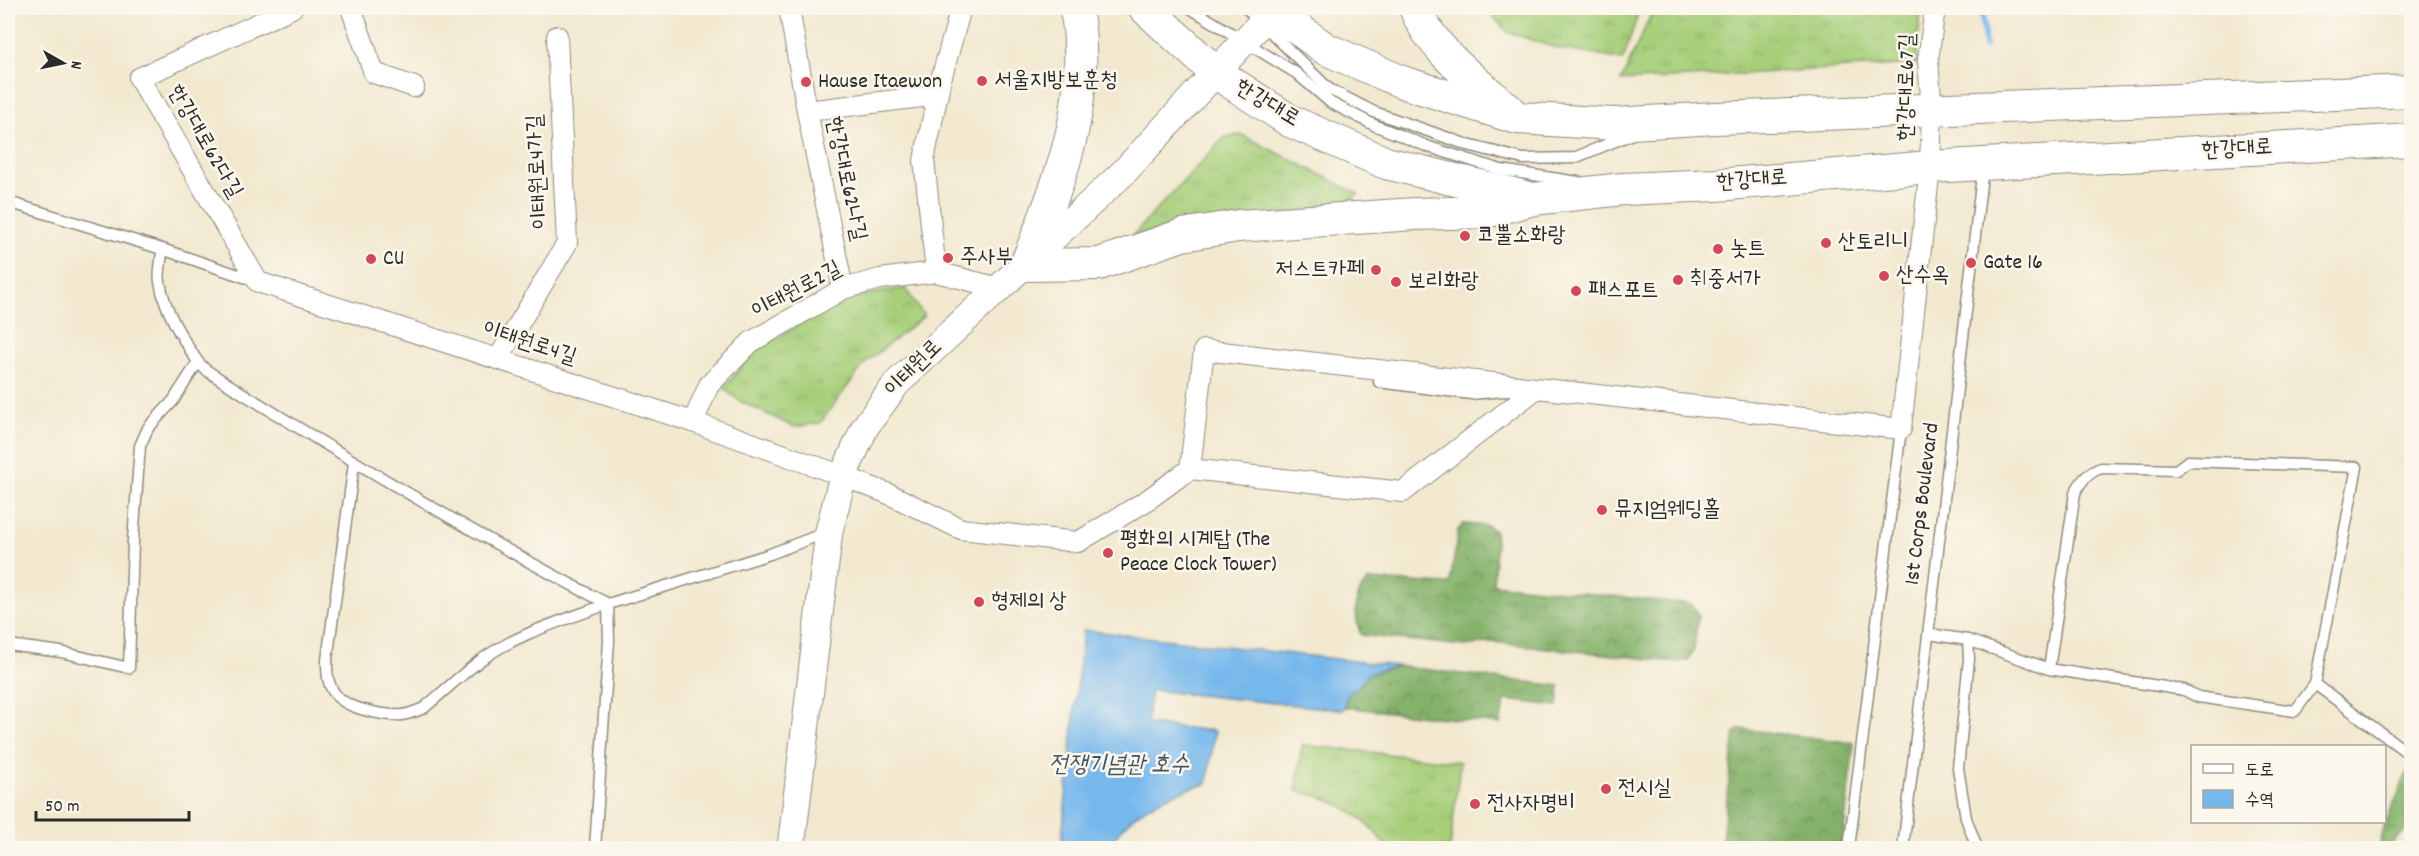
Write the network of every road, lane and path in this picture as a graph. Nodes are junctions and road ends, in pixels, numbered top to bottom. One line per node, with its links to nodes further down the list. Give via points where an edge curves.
1 (292, 8): 29 (street, 한강대로62다길, via 139,78)
2 (351, 8): 13 (street, via 374,73)
3 (789, 8): 16 (street, 한강대로62나길)
4 (961, 8): 15 (street)
5 (1075, 8): 27 (main road, via 1082,69 1075,127 1059,182)
6 (1145, 8): 12 (main road, 한강대로)
7 (1190, 8): 10 (lane)
8 (1415, 8): 18 (main road, via 1422,24 1449,57)
9 (1935, 8): 17 (street, 한강대로67길, via 1929,60)
10 (1261, 16): 12 (main road, 이태원로); 18 (main road, via 1326,50 1402,82); 19 (lane, via 1329,89 1374,112 1468,145 1523,159 1574,158); 23 (lane, via 1296,73 1331,103 1374,125 1501,170)
11 (557, 36): 32 (street, 이태원로4가길, via 567,243)
12 (1215, 72): 24 (main road, 한강대로, via 1290,121 1386,163); 27 (main road, 이태원로, via 1123,173)
13 (414, 87)
14 (2412, 91): 17 (main road)
15 (938, 95): 16 (street); 28 (street, via 924,160)
16 (807, 111): 31 (street, 한강대로62나길)
17 (1932, 111): 19 (main road); 22 (street, 한강대로67길)
18 (1517, 118): 19 (main road, via 1614,124)
19 (1663, 121)
20 (2412, 140): 21 (main road, 한강대로)
21 (1984, 164): 22 (main road, 한강대로); 43 (lane, 1st Corps Boulevard)
22 (1930, 167): 23 (main road, 한강대로); 37 (street, 한강대로67길)
23 (1623, 189): 24 (main road, 한강대로)
24 (1533, 199): 27 (main road, via 1485,212 1238,226 1156,242 1099,264)
25 (8, 202): 26 (lane, 이태원로4길)
26 (162, 249): 29 (lane, 이태원로4길); 33 (lane, via 160,281 168,310)
27 (1026, 265): 30 (main road, 이태원로)
28 (936, 272): 30 (street, 이태원로2길); 31 (street, 이태원로2길, via 880,279)
29 (258, 282): 32 (street, 이태원로4길)
30 (999, 288): 40 (main road, 이태원로, via 884,397 865,427)
31 (843, 289): 36 (street, 이태원로2길, via 751,342 709,386)
32 (498, 359): 36 (street, 이태원로4길)
33 (198, 362): 38 (lane); 45 (lane, via 173,400 148,428 140,446 129,668 61,652)
34 (1379, 382): 35 (lane, via 1471,394)
35 (1537, 388): 37 (street); 39 (street, via 1403,492); 39 (street, via 1204,350)
36 (693, 422): 40 (street, 이태원로4길)
37 (1901, 429): 51 (lane)
38 (354, 463): 42 (lane); 42 (lane, via 327,660 330,686 345,704 401,715 413,713 482,659 528,634)
39 (1190, 468): 40 (street, 이태원로4길, via 1146,501 1078,542 961,529)
40 (843, 476): 41 (main road, 이태원로)
41 (829, 531): 42 (lane, via 770,554); 50 (main road, 이태원로)
42 (608, 604): 49 (lane)
43 (1928, 634): 44 (lane); 52 (lane, 1st Corps Boulevard)
44 (1968, 640): 46 (lane); 53 (lane, via 1958,768 1966,818)
45 (8, 645)
46 (2049, 669): 47 (lane, via 2295,711); 47 (lane, via 2075,492 2090,472 2101,468 2176,470 2188,461 2357,467)
47 (2314, 684): 48 (lane)
48 (2412, 756)
49 (595, 849)
50 (791, 849)
51 (1849, 849)
52 (1903, 849)
53 (1977, 849)

